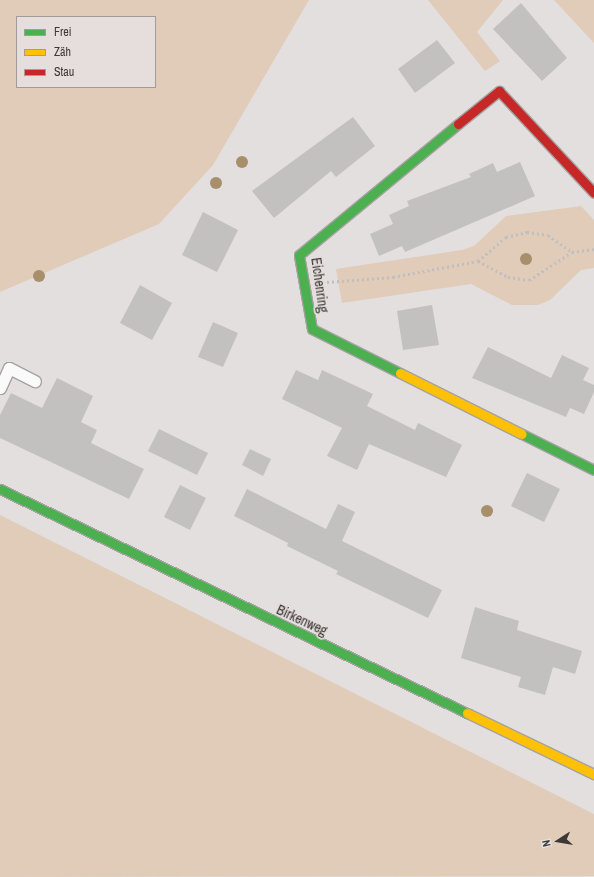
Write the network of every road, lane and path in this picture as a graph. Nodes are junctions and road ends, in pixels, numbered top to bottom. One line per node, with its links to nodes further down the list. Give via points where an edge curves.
1 (594, 193): 8 (street, Eichenring, via 499,91 300,255 312,329)
2 (594, 249): 3 (path)
3 (572, 252): 4 (path, via 530,280 508,277); 4 (path, via 548,236 527,232 506,237)
4 (478, 261): 5 (path, via 393,277 324,282)
5 (323, 275)
6 (35, 381): 7 (lane, via 9,368)
7 (0, 388)
8 (594, 470)
9 (0, 490): 10 (street, Birkenweg)
10 (594, 774)

